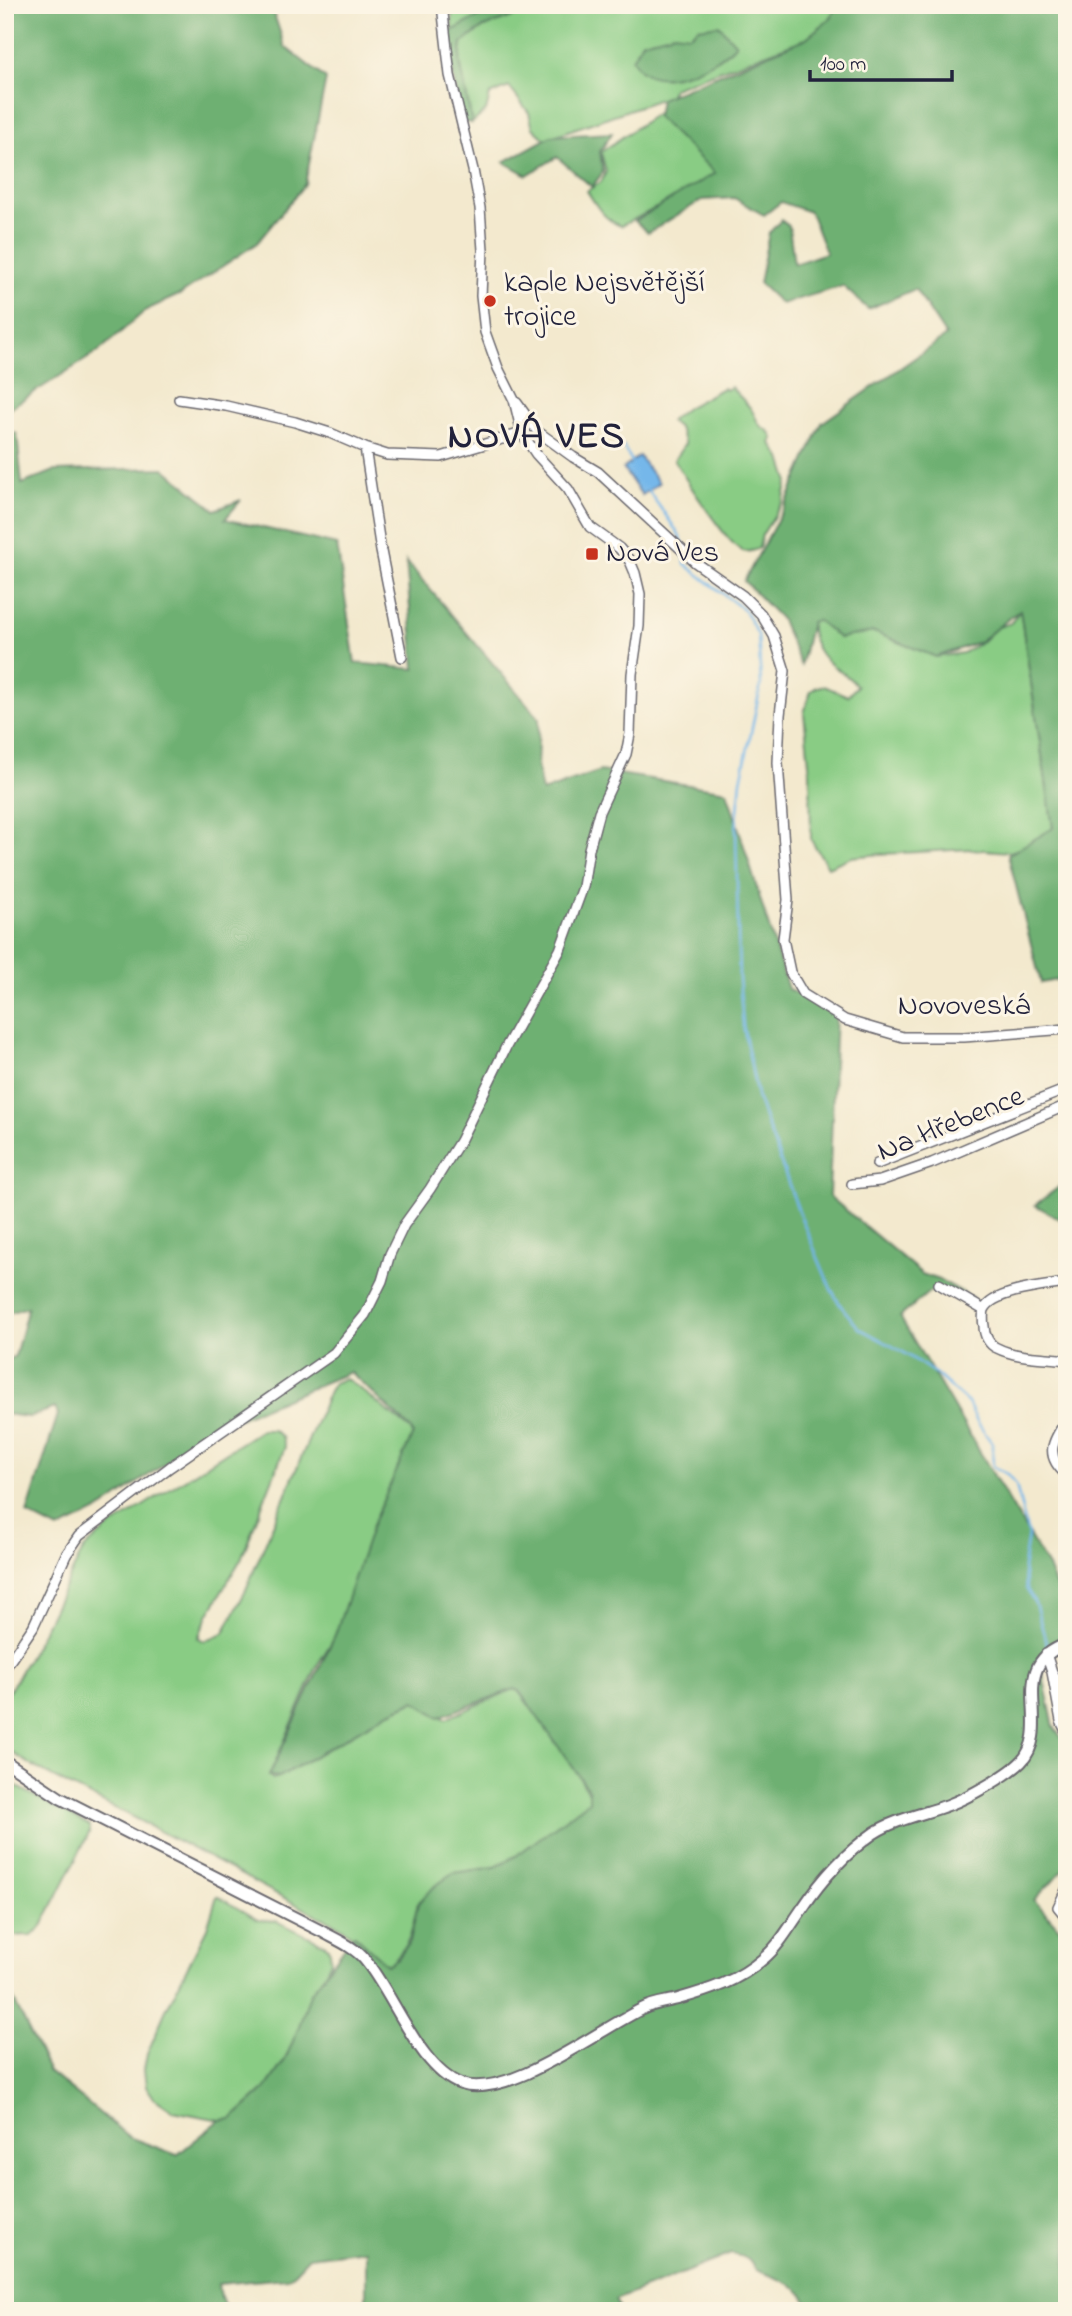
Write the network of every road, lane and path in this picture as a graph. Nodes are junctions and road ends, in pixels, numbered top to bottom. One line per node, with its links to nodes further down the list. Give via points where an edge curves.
1 (442, 5): 3 (street, via 450,75 480,208 485,332)
2 (179, 399): 5 (street, via 295,422)
3 (514, 400): 4 (street); 7 (street, Novoveská, via 537,431 598,472 687,554 743,596 774,636 785,671 778,753 788,900 783,939 790,972 803,994 845,1020 903,1037)
4 (522, 433): 5 (street, via 441,457); 20 (street, via 568,489 590,527 631,561 640,594 626,754 599,812 583,887 560,950 460,1141 404,1225 365,1315 334,1353 79,1536 33,1627)
5 (365, 449): 6 (street)
6 (402, 657)
7 (1067, 1029)
8 (1067, 1089): 10 (street, Na Hřebence)
9 (1067, 1105): 11 (street, Na Hřebence, via 932,1163 880,1181)
10 (877, 1164)
11 (852, 1184)
12 (939, 1283): 14 (street)
13 (1066, 1283): 14 (street, via 1009,1294)
14 (984, 1310): 15 (street, via 984,1328 993,1347)
15 (1067, 1360)
16 (1067, 1420): 17 (street, via 1051,1453)
17 (1067, 1475)
18 (1067, 1644): 19 (street)
19 (1046, 1654): 21 (street); 24 (street, via 1034,1675 1032,1739 1021,1762 951,1804 894,1823 864,1840 828,1872 780,1941 751,1970 711,1990 644,2008 512,2080 483,2087 450,2079 436,2067 364,1958 321,1931 60,1798)
20 (5, 1668)
21 (1052, 1672): 22 (street); 23 (street, via 1060,1721)
22 (1067, 1696)
23 (1067, 1732)
24 (5, 1761)
25 (1067, 1888): 26 (street, via 1058,1907)
26 (1067, 1918)

